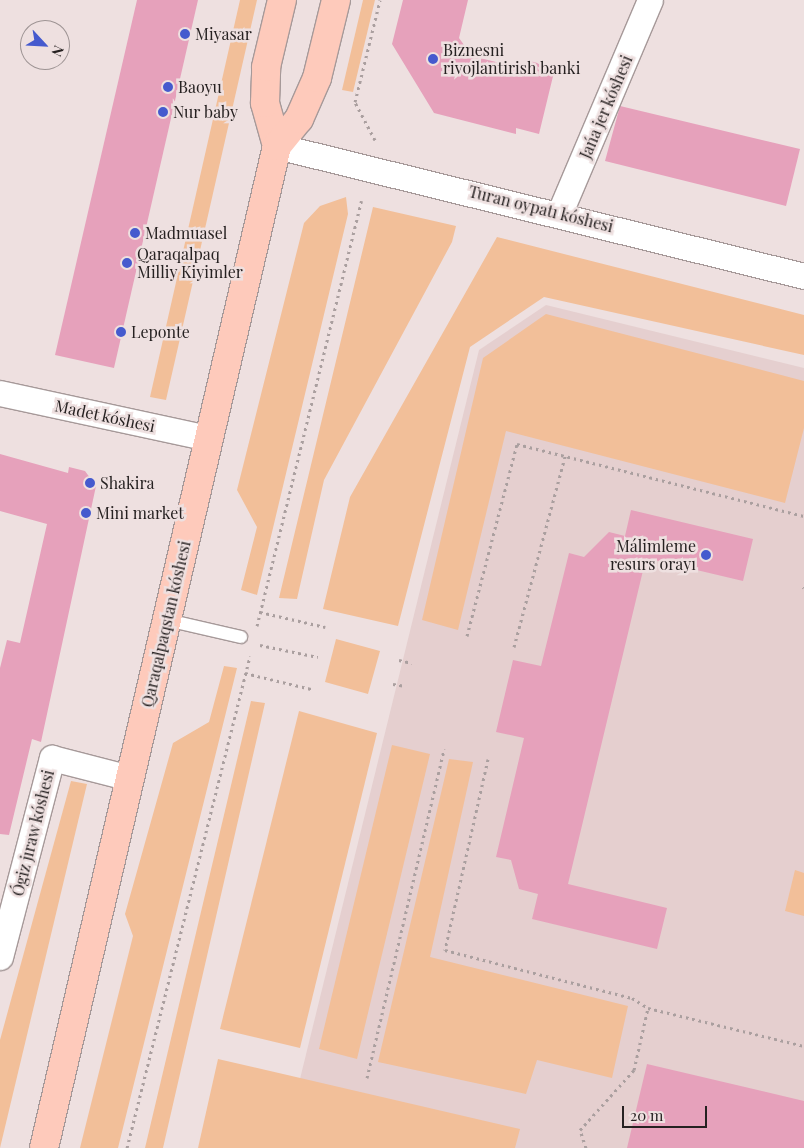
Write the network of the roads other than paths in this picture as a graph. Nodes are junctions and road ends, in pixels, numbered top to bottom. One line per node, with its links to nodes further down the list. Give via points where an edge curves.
1 (282, 0): 4 (main road, Qaraqalpaqstan kóshesi, via 266,67 265,103)
2 (336, 0): 4 (main road, Qaraqalpaqstan kóshesi, via 317,78 300,119)
3 (650, 0): 5 (street, Jańa jer kóshesi)
4 (277, 146): 5 (street, Turan oypatı kóshesi); 8 (main road, Qaraqalpaqstan kóshesi)
5 (560, 212): 6 (street, Turan oypatı kóshesi)
6 (804, 276)
7 (0, 393): 8 (street, Madet kóshesi)
8 (209, 438): 9 (main road, Qaraqalpaqstan kóshesi)
9 (167, 620): 10 (lane); 11 (main road, Qaraqalpaqstan kóshesi)
10 (241, 637)
11 (130, 778): 12 (street, Ógiz jıraw kóshesi, via 52,758); 13 (main road, Qaraqalpaqstan kóshesi)
12 (0, 957)
13 (44, 1148)

